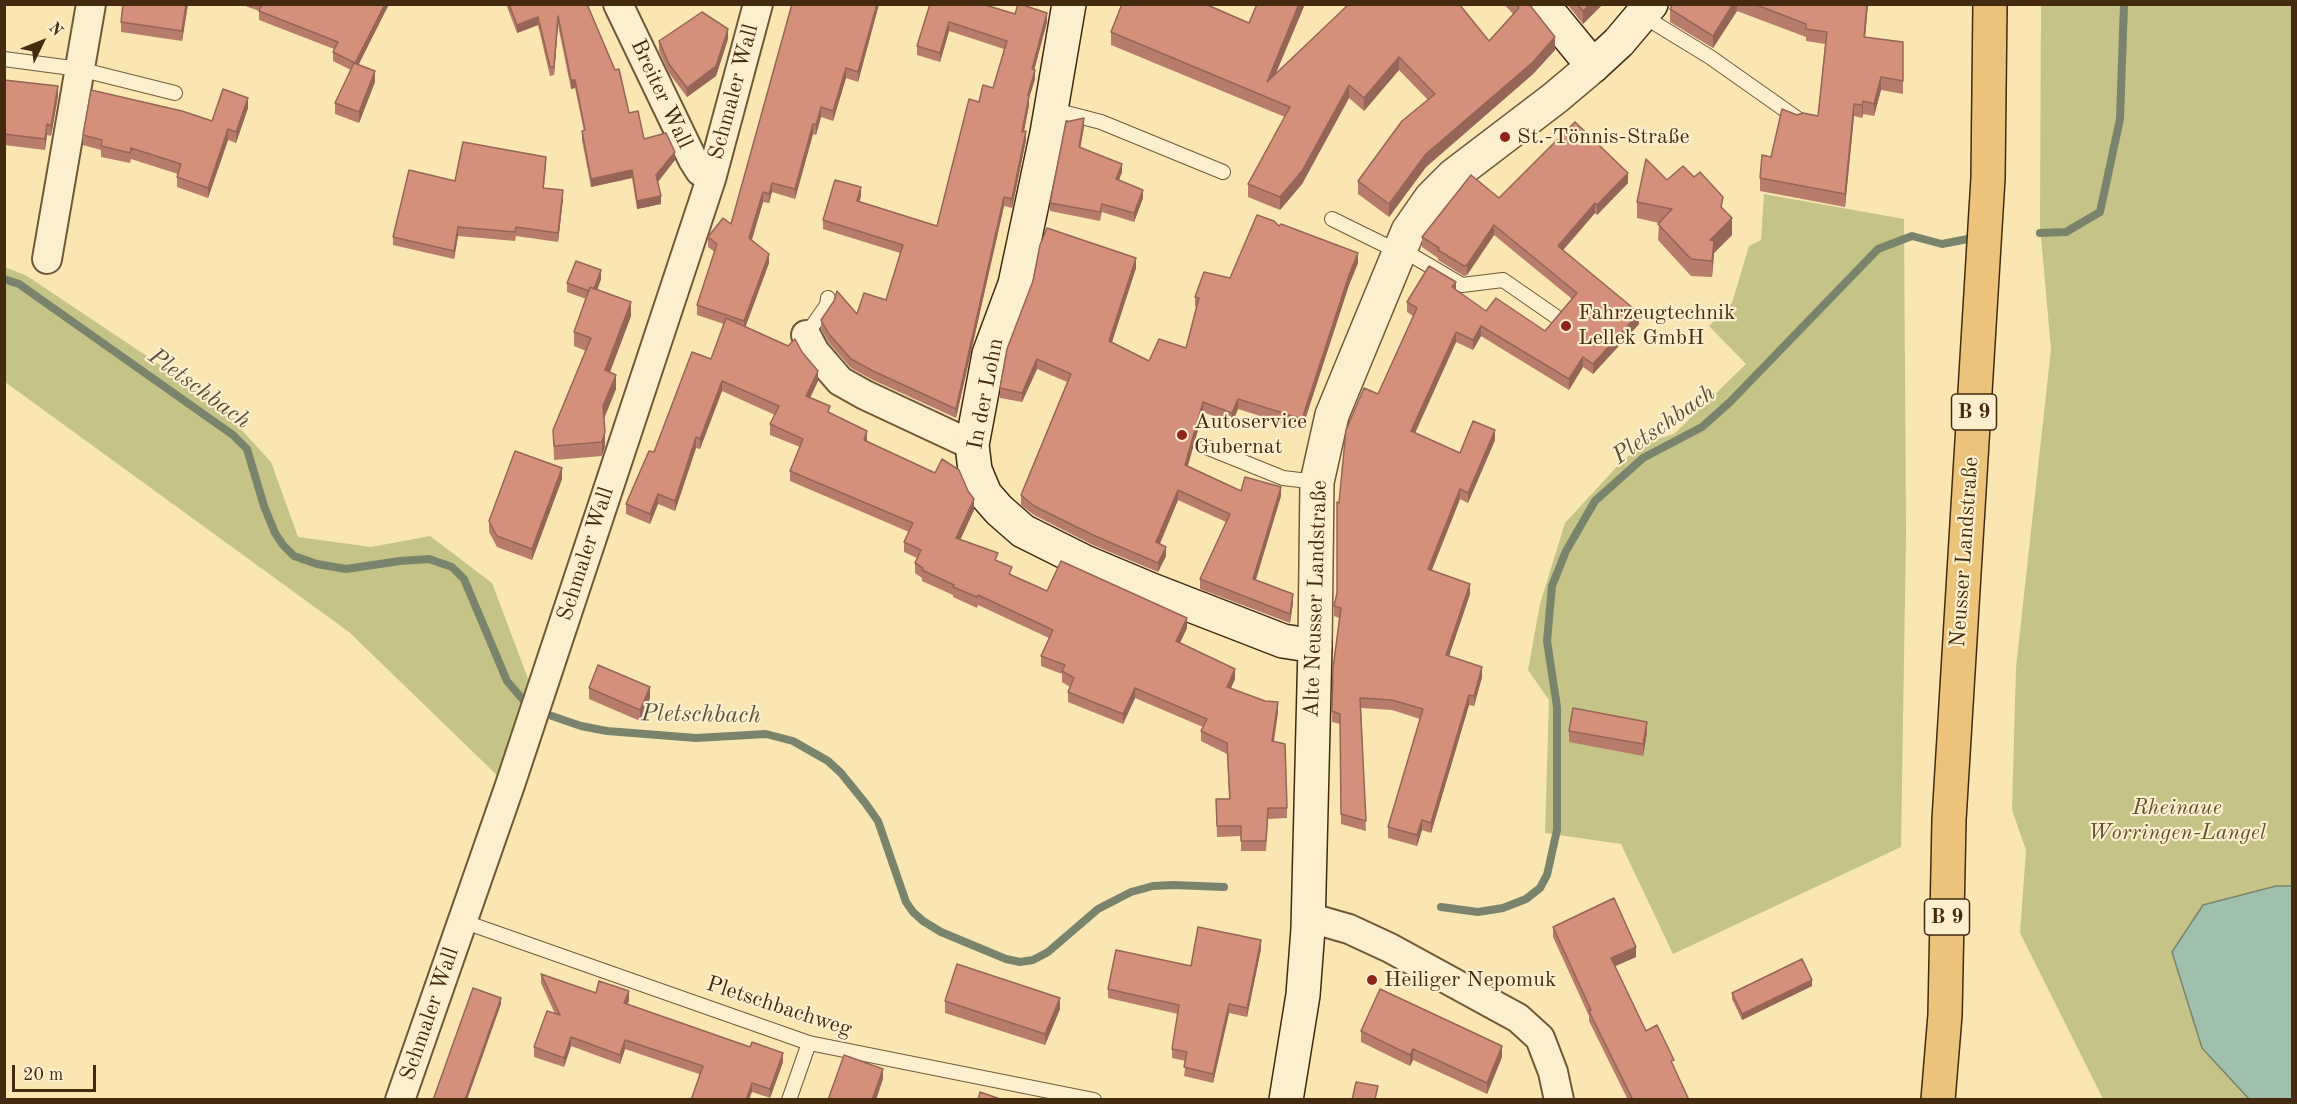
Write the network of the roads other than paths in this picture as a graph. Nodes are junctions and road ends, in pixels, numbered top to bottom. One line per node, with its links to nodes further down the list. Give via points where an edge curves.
1 (91, 4): 10 (street)
2 (618, 4): 15 (street, Breiter Wall, via 693,160)
3 (758, 4): 15 (street, Schmaler Wall)
4 (1069, 4): 12 (main road, In der Lohn)
5 (1542, 4): 9 (main road)
6 (1990, 4): 34 (main road, Neusser Landstraße / B 9, via 1988,178 1949,820 1945,1015)
7 (1647, 10): 9 (main road, Alte Neusser Landstraße); 13 (lane)
8 (4, 59): 10 (lane)
9 (1593, 66): 17 (main road, Alte Neusser Landstraße, via 1454,175 1431,198)
10 (79, 69): 11 (lane); 18 (street)
11 (175, 93)
12 (1051, 109): 14 (lane, via 1101,122); 22 (main road, In der Lohn, via 1015,284 989,354)
13 (1798, 119)
14 (1223, 172)
15 (711, 179): 27 (street, Schmaler Wall)
16 (1332, 219): 17 (lane)
17 (1400, 250): 20 (lane, via 1462,285 1503,280); 24 (main road, Alte Neusser Landstraße, via 1332,416)
18 (47, 259)
19 (828, 298): 21 (lane)
20 (1555, 316)
21 (806, 335): 22 (street, via 840,381)
22 (972, 445): 25 (main road, In der Lohn, via 975,470 985,494 1023,531 1154,591 1283,641)
23 (1206, 447): 24 (lane, via 1283,478)
24 (1317, 482): 25 (main road, Alte Neusser Landstraße)
25 (1315, 646): 26 (main road, Alte Neusser Landstraße)
26 (1307, 917): 32 (main road, Alte Neusser Landstraße, via 1303,995); 33 (street, via 1359,934 1518,1018 1540,1038)
27 (462, 921): 28 (lane, Pletschbachweg); 29 (street, Schmaler Wall)
28 (809, 1043): 30 (lane); 31 (lane, Pletschbachweg)
29 (400, 1100)
30 (789, 1100)
31 (1094, 1100)
32 (1286, 1100)
33 (1559, 1100)
34 (1938, 1100)

